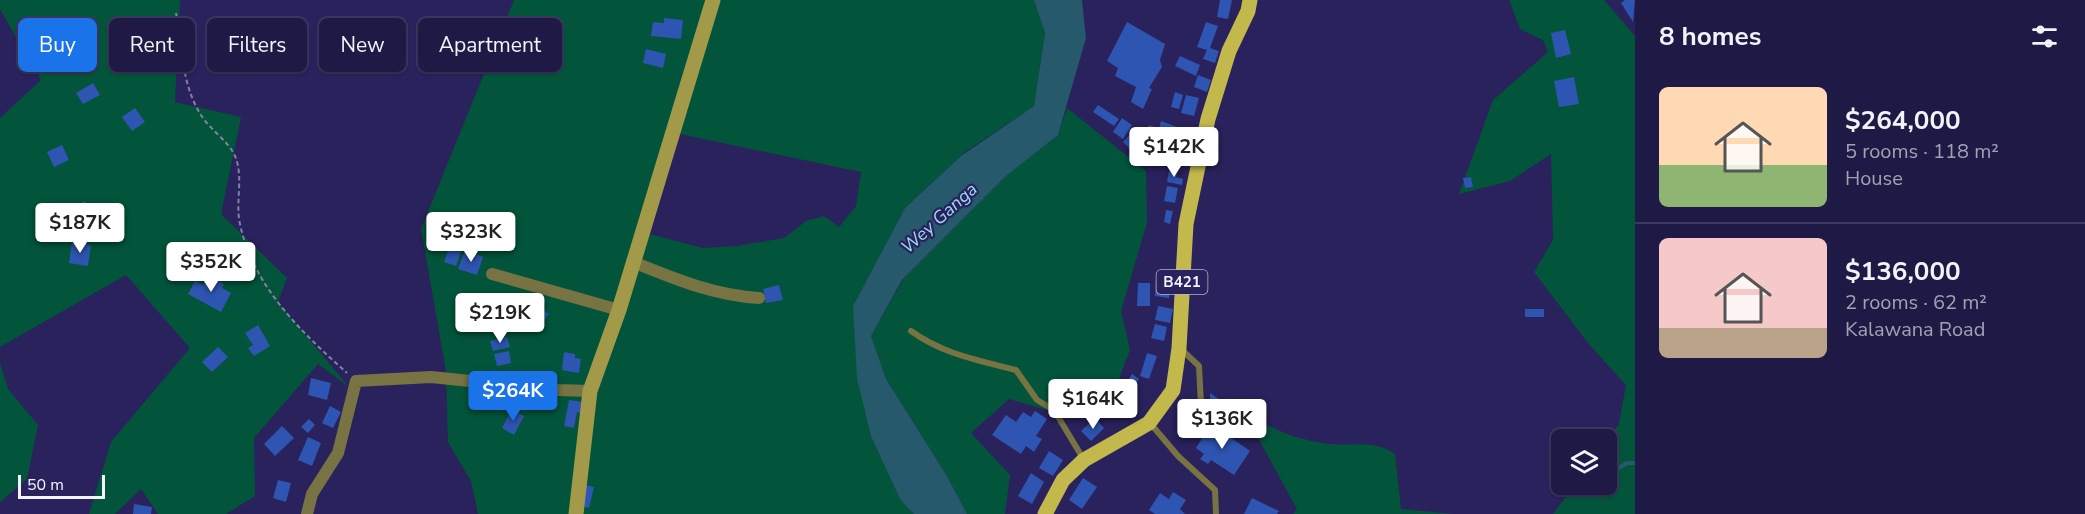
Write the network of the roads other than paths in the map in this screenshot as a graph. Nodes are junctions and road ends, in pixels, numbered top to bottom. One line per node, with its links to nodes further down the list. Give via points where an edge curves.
1 (713, 0): 3 (street)
2 (1250, 0): 8 (main road, B421, via 1208,119 1185,224)
3 (633, 262): 5 (street, via 694,286 730,296); 6 (street)
4 (492, 274): 6 (street)
5 (759, 298)
6 (619, 309): 9 (street)
7 (911, 331): 12 (lane, via 956,355 1016,369 1037,400 1054,410)
8 (1179, 348): 10 (lane, via 1199,366); 11 (main road, B421, via 1173,390)
9 (590, 391): 13 (street, via 431,377 356,381 338,453 312,495); 14 (street)
10 (1201, 405)
11 (1149, 423): 12 (main road, B421); 16 (lane, via 1215,490)
12 (1084, 460): 15 (main road, B421, via 1063,480)
13 (307, 514)
14 (576, 514)
15 (1046, 514)
16 (1216, 514)

